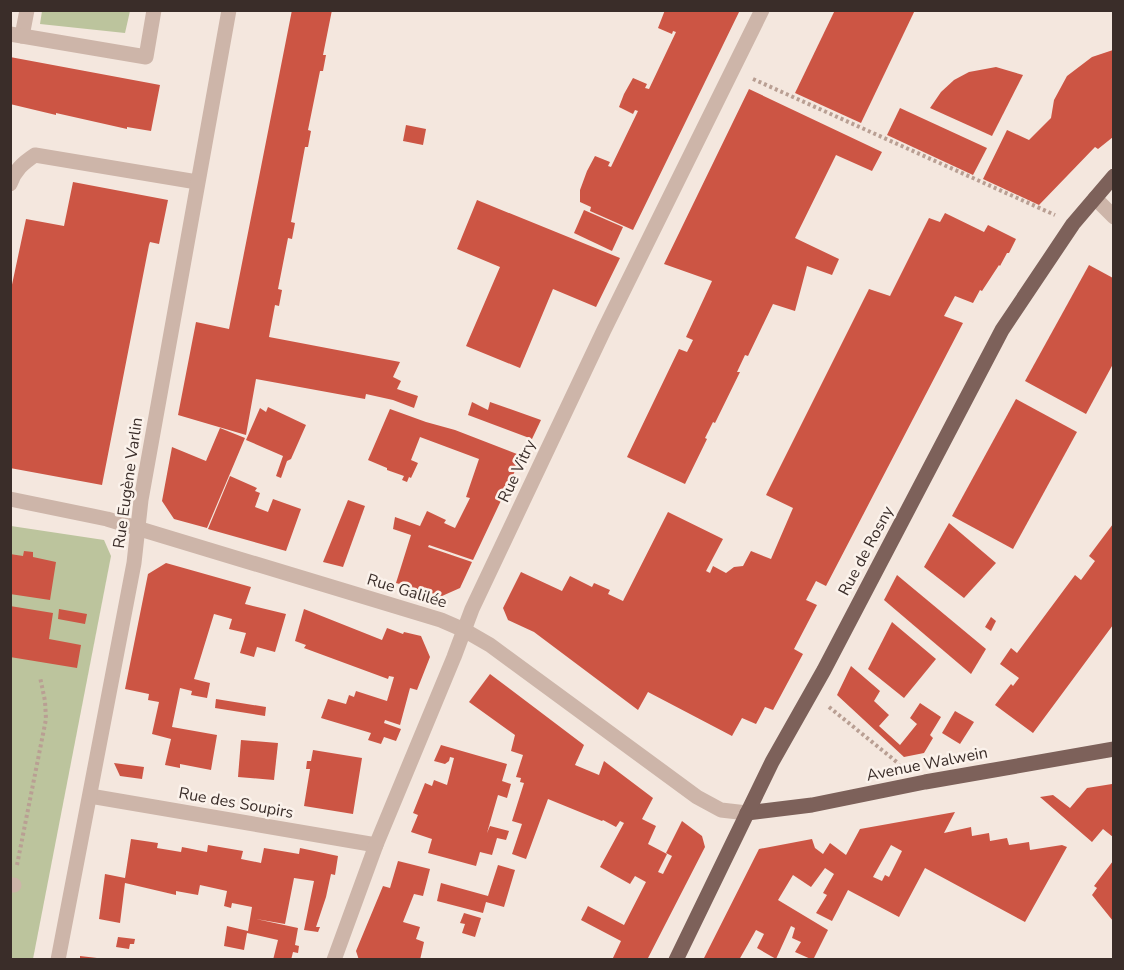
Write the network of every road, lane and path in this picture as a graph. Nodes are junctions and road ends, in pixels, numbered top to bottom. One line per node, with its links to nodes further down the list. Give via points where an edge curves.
1 (27, 10): 5 (street)
2 (154, 10): 5 (street, via 146,57)
3 (229, 10): 8 (street, Rue Eugène Varlin)
4 (762, 10): 6 (street, Rue Vitry)
5 (16, 35)
6 (733, 70): 11 (path); 15 (street, Rue Vitry, via 604,330)
7 (1113, 176): 10 (main road, Rue de Rosny)
8 (197, 182): 9 (street, via 35,155 21,164); 14 (street, Rue Eugène Varlin)
9 (10, 184)
10 (1095, 198): 12 (street); 17 (main road, Rue de Rosny, via 1073,224 1002,330)
11 (1032, 204)
12 (1113, 217)
13 (10, 499): 14 (street, Rue Galilée)
14 (137, 528): 15 (street, Rue Galilée); 20 (street, Rue Eugène Varlin, via 134,563)
15 (464, 630): 21 (street, Rue Galilée, via 697,797 721,810); 22 (street, Rue Vitry)
16 (40, 677): 23 (path, via 46,719)
17 (812, 693): 19 (path, via 898,763); 21 (main road, Rue de Rosny)
18 (1113, 749): 19 (main road, Avenue Walwein)
19 (905, 786): 21 (main road, Avenue Walwein, via 812,805)
20 (90, 796): 22 (street, Rue des Soupirs); 24 (street, Rue Eugène Varlin)
21 (747, 813): 26 (main road, Rue de Rosny)
22 (376, 845): 25 (street, Rue Vitry)
23 (12, 885)
24 (58, 960)
25 (334, 960)
26 (676, 960)

